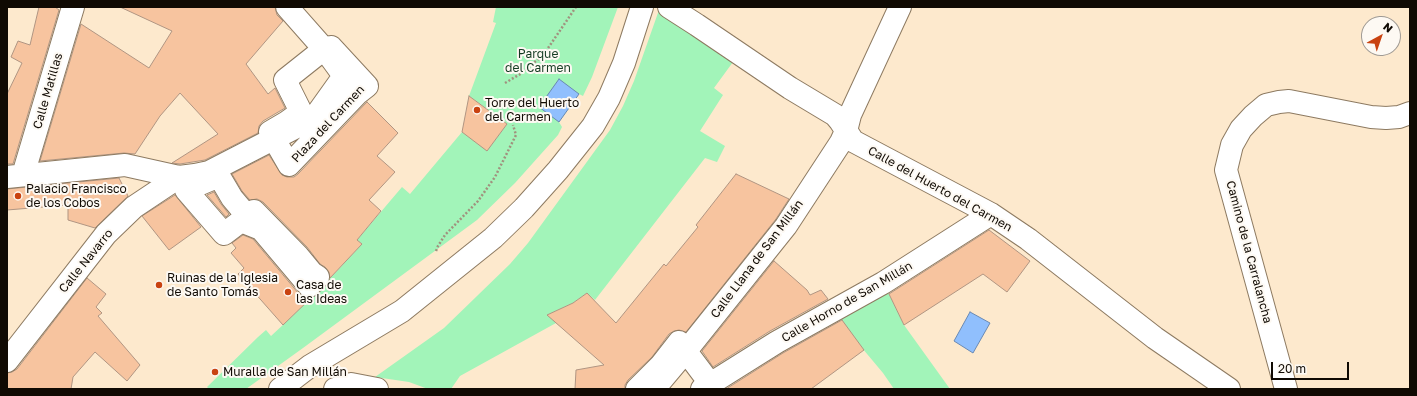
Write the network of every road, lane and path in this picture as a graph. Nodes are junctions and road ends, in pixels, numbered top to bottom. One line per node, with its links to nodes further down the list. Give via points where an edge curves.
1 (73, 7): 13 (street, Calle Matillas)
2 (287, 7): 7 (street)
3 (576, 7): 8 (path, via 544,54 522,73)
4 (642, 7): 22 (street, via 624,63 593,126 524,208 493,238 402,311 310,366)
5 (669, 7): 11 (street, Calle del Huerto del Carmen, via 834,115)
6 (900, 7): 11 (street, Calle Llana de San Millán, via 850,115)
7 (325, 50): 12 (street, Plaza del Carmen, via 344,76 314,118); 12 (street, via 285,80 302,112 270,132); 12 (street, Plaza del Carmen, via 331,47 367,86 289,165)
8 (505, 83)
9 (1410, 113): 28 (street, Camino de la Carralancha, via 1399,117 1371,117 1289,101 1279,102 1266,105 1252,116 1232,145 1226,170)
10 (514, 126): 17 (path, via 516,135 496,177 478,201 445,235 438,246)
11 (846, 131): 16 (street, Calle del Huerto del Carmen, via 853,141); 19 (street, Calle Llana de San Millán, via 786,226)
12 (274, 138): 14 (street, Plaza del Carmen, via 209,172)
13 (15, 176): 14 (street, via 125,165)
14 (179, 177): 20 (street, Calle Navarro, via 134,207 106,234)
15 (217, 214): 15 (street, via 224,234 241,221 261,229 309,286 318,277 254,211 248,217 232,198 219,176 186,190); 18 (street, via 264,227)
16 (990, 214): 21 (street, Calle Horno de San Millán, via 883,283 777,342); 27 (street, Calle del Huerto del Carmen, via 1028,239 1155,338)
17 (438, 254)
18 (312, 281)
19 (683, 354): 21 (street, via 706,378); 25 (street, via 679,342); 26 (street, Calle Llana de San Millán)
20 (7, 361)
21 (706, 388)
22 (280, 389)
23 (335, 389): 24 (street, via 351,384)
24 (377, 389)
25 (637, 389)
26 (654, 389)
27 (1229, 389)
28 (1286, 389)

